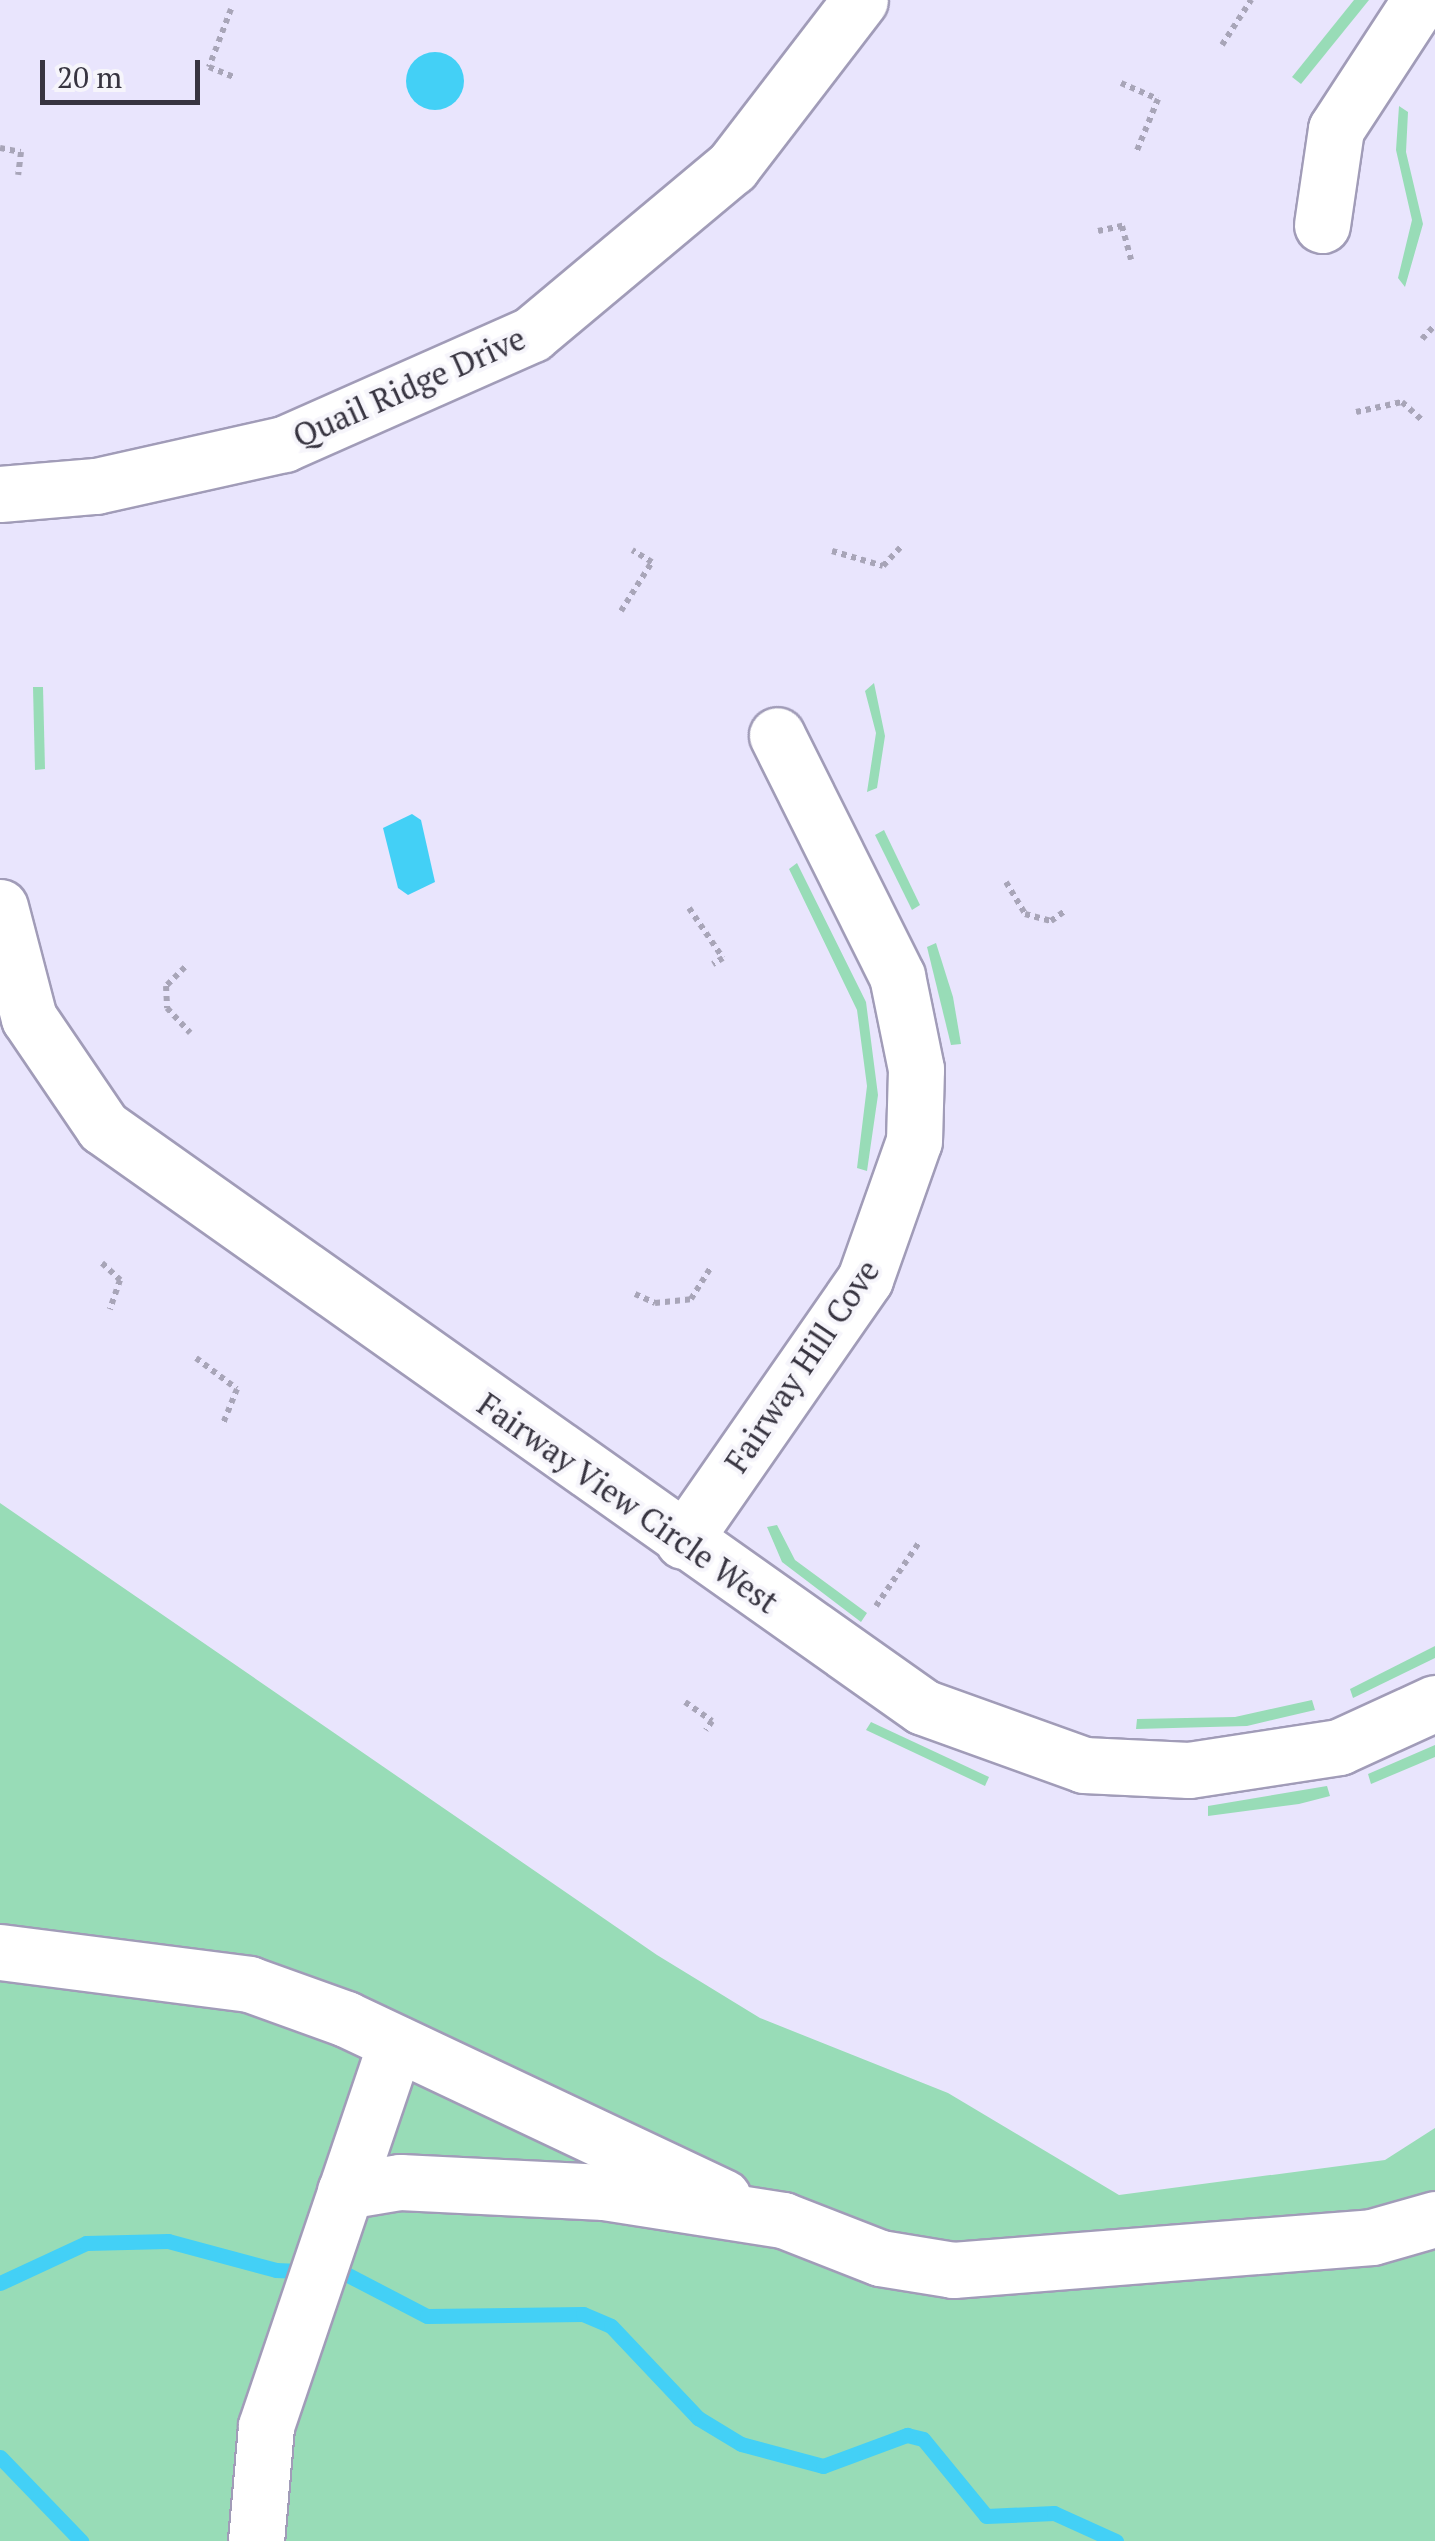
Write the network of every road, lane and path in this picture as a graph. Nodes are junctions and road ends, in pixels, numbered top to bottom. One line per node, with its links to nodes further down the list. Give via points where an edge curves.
1 (860, 0): 18 (street, Quail Ridge Drive, via 732,167 532,334 284,444 96,486)
2 (1251, 0): 5 (path)
3 (1420, 0): 11 (street, via 1336,129)
4 (231, 9): 6 (path, via 209,67)
5 (1222, 45)
6 (234, 76)
7 (1121, 83): 9 (path, via 1158,99)
8 (0, 148): 10 (path, via 21,152)
9 (1136, 153)
10 (18, 175)
11 (1322, 226)
12 (1098, 231): 13 (path, via 1122,226)
13 (1131, 260)
14 (1435, 325): 15 (path)
15 (1422, 338)
16 (1356, 412): 17 (path, via 1402,402)
17 (1423, 421)
18 (0, 494)
19 (901, 547): 21 (path, via 883,566)
20 (632, 550): 22 (path, via 652,562)
21 (832, 552)
22 (621, 611)
23 (776, 735): 37 (street, Fairway Hill Cove, via 897,976 913,1039 914,1141 900,1202 865,1278)
24 (1006, 882): 27 (path, via 1024,914 1051,921)
25 (0, 906): 37 (street, Fairway View Circle West, via 29,1018 103,1127)
26 (690, 908): 28 (path, via 723,958)
27 (1066, 910)
28 (712, 964)
29 (185, 967): 30 (path, via 166,986 167,1008)
30 (190, 1033)
31 (102, 1263): 34 (path, via 120,1280)
32 (710, 1269): 33 (path, via 691,1299 655,1303)
33 (635, 1294)
34 (110, 1310)
35 (196, 1358): 36 (path, via 237,1389)
36 (223, 1424)
37 (683, 1540): 41 (street, Fairway View Circle West, via 922,1706 1084,1765 1261,1764 1350,1743)
38 (920, 1541): 39 (path)
39 (873, 1610)
40 (686, 1702): 42 (path, via 712,1721)
41 (1435, 1703)
42 (706, 1730)
43 (0, 1952): 44 (street, via 250,1984)
44 (396, 2043): 45 (street); 46 (street, via 678,2170)
45 (338, 2211): 46 (street, via 400,2182 604,2192); 48 (street, via 266,2426)
46 (750, 2214): 47 (street, via 909,2265 1017,2272 1372,2237)
47 (1435, 2219)
48 (256, 2541)

